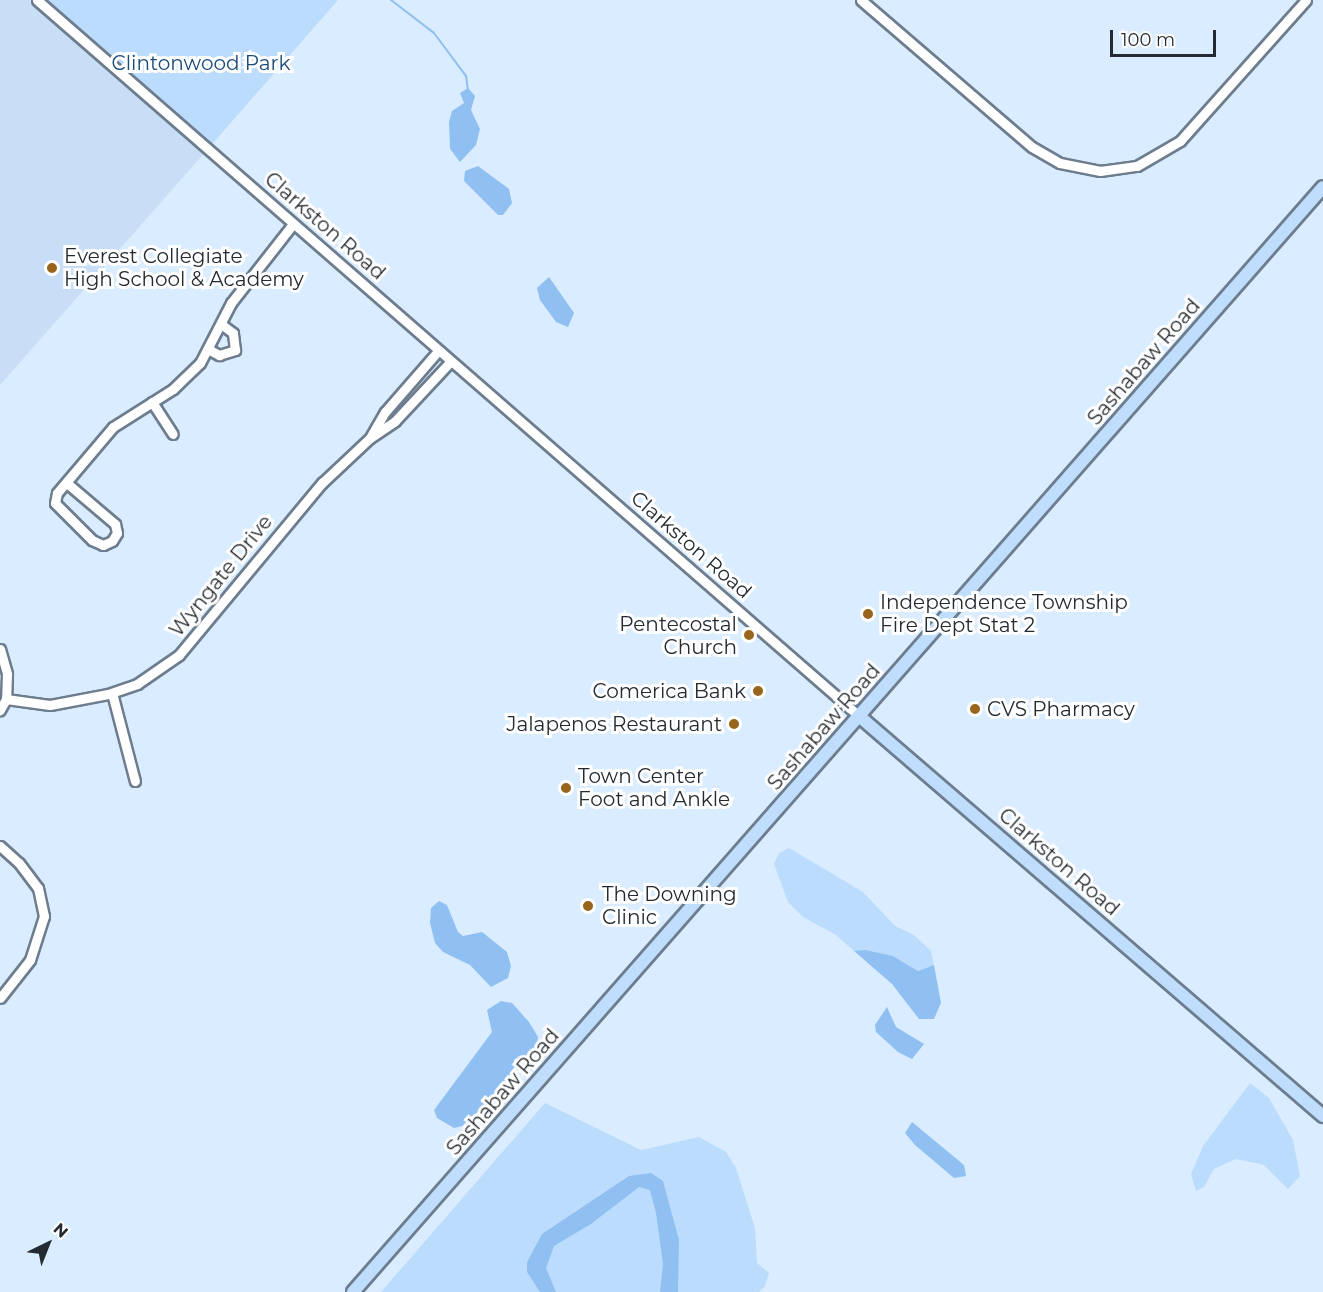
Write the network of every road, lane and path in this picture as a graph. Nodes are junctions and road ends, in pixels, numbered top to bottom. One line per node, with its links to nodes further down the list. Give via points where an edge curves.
1 (37, 0): 5 (street, Clarkston Road)
2 (861, 0): 3 (street, via 1032,147 1060,163 1100,171 1137,166 1180,141)
3 (1306, 0)
4 (1321, 192): 18 (main road, Sashabaw Road)
5 (293, 224): 6 (street, via 231,303); 8 (street, Clarkston Road)
6 (221, 324): 7 (street); 7 (street, via 233,333 235,350 219,355)
7 (208, 348): 10 (street, via 200,363)
8 (438, 351): 9 (street, Clarkston Road); 12 (street, Wyngate Drive, via 385,412)
9 (450, 362): 12 (street, Wyngate Drive, via 395,421); 18 (street, Clarkston Road)
10 (152, 402): 11 (street); 13 (street, via 113,427)
11 (173, 434)
12 (370, 438): 15 (street, Wyngate Drive, via 307,498 190,646 146,678)
13 (68, 484): 13 (street, via 57,493 55,502 92,540 103,545 112,540 117,533 115,524)
14 (0, 649): 16 (street, via 7,674)
15 (112, 693): 16 (street, Wyngate Drive, via 50,705); 19 (street)
16 (6, 699): 17 (street)
17 (0, 710)
18 (859, 716): 22 (main road, Clarkston Road); 23 (main road, Sashabaw Road)
19 (135, 781)
20 (0, 846): 21 (street, via 38,888 44,916 30,960)
21 (0, 998)
22 (1323, 1116)
23 (353, 1292)

